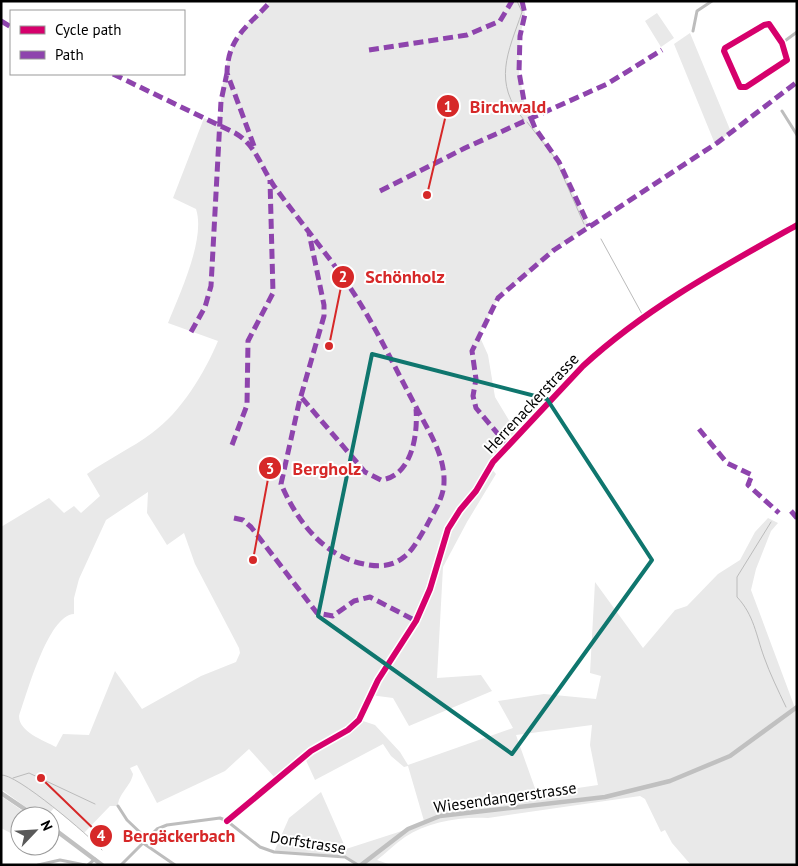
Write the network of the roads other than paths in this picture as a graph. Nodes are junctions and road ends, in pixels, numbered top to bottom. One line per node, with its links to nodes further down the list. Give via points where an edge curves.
1 (712, 1): 2 (street, via 697,11)
2 (692, 31)
3 (797, 32): 4 (street)
4 (782, 42): 4 (street, via 769,24 728,44 724,51 739,86 746,87 786,63 788,57)
5 (782, 111): 6 (street)
6 (797, 135)
7 (797, 225): 12 (street, Herrenackerstrasse, via 696,282 582,366 494,462 460,510 446,535 430,589 416,620 378,680 360,720 311,751)
8 (797, 708): 22 (main road, Wiesendangerstrasse, via 755,740 723,759 670,781 605,797 440,816 408,829)
9 (1, 793): 10 (main road)
10 (20, 806)
11 (118, 806): 14 (street, via 127,820)
12 (227, 821): 14 (street, via 220,818 167,825 157,829); 22 (street, Dorfstrasse, via 251,841 274,852 345,857)
13 (60, 833): 16 (main road)
14 (148, 839): 15 (street)
15 (143, 844): 20 (street); 21 (street)
16 (95, 859): 18 (street); 19 (main road)
17 (38, 865): 18 (street, via 60,860)
18 (86, 865)
19 (102, 865)
20 (121, 865)
21 (175, 865)
22 (360, 865)

